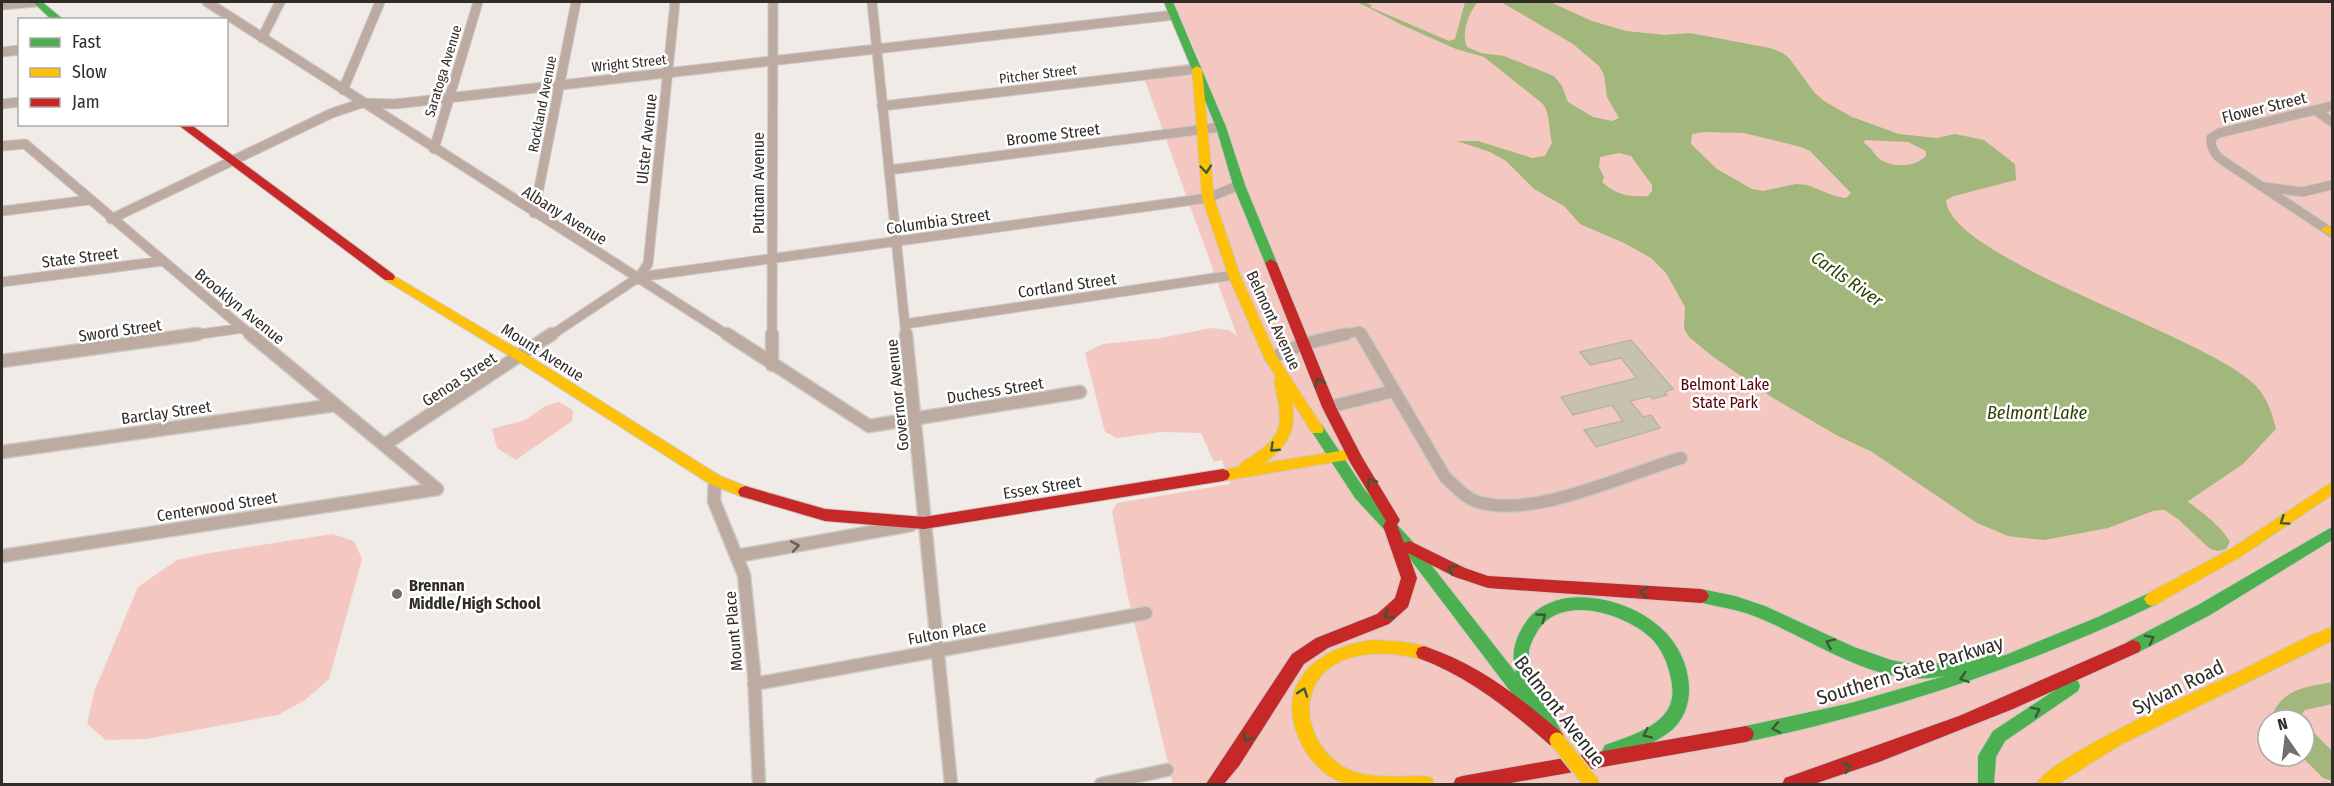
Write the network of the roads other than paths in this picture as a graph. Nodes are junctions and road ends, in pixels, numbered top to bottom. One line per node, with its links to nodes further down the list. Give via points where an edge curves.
1 (37, 2): 11 (street); 13 (main road)
2 (207, 2): 14 (street, Albany Avenue)
3 (280, 2): 14 (street)
4 (380, 2): 22 (street)
5 (478, 2): 23 (street, Saratoga Avenue)
6 (576, 2): 21 (street, Rockland Avenue)
7 (675, 2): 20 (street, Ulster Avenue)
8 (773, 2): 18 (street, Putnam Avenue)
9 (872, 2): 15 (street, Governor Avenue)
10 (1168, 2): 12 (main road, Belmont Avenue)
11 (2, 5)
12 (1174, 15): 15 (street, Wright Street); 19 (main road, Belmont Avenue)
13 (57, 18)
14 (262, 38): 22 (street, Albany Avenue)
15 (876, 49): 18 (street, Wright Street); 27 (street, Governor Avenue)
16 (18, 50): 17 (street)
17 (2, 52)
18 (773, 61): 20 (street, Wright Street); 50 (street, Putnam Avenue)
19 (1197, 69): 27 (street, Pitcher Street); 32 (main road, Belmont Avenue); 33 (main road, Belmont Avenue)
20 (668, 72): 21 (street, Wright Street); 53 (street, Ulster Avenue, via 648,264)
21 (560, 84): 23 (street, Wright Street); 46 (street, Rockland Avenue)
22 (343, 90): 26 (street, Albany Avenue)
23 (449, 97): 26 (street, Wright Street); 35 (street, Saratoga Avenue)
24 (18, 102): 25 (street)
25 (2, 104)
26 (362, 104): 35 (street, Albany Avenue); 36 (street, Wright Street, via 332,113)
27 (882, 106): 37 (street, Governor Avenue)
28 (2332, 106): 29 (street, Flower Street)
29 (2314, 110): 30 (street); 40 (street, Flower Street, via 2211,138 2215,154)
30 (2332, 122)
31 (185, 126): 36 (main road, Mount Avenue)
32 (1221, 127): 33 (street, Broome Street); 39 (main road, Belmont Avenue)
33 (1202, 130): 37 (street, Broome Street); 42 (main road, Belmont Avenue, one-way to 42)
34 (2, 146): 43 (street, Brooklyn Avenue, via 25,144)
35 (434, 149): 46 (street, Albany Avenue)
36 (231, 162): 47 (street, Wright Street); 58 (main road, Mount Avenue, via 403,288)
37 (889, 170): 49 (street, Governor Avenue)
38 (2332, 184): 41 (street)
39 (1239, 185): 42 (street, Columbia Street); 57 (main road, Belmont Avenue)
40 (2262, 187): 41 (street); 45 (street)
41 (2302, 192): 45 (street)
42 (1208, 198): 49 (street, Columbia Street); 52 (main road, Belmont Avenue)
43 (89, 200): 44 (street); 47 (street, Brooklyn Avenue)
44 (2, 211)
45 (2300, 212): 48 (street)
46 (534, 213): 53 (street, Albany Avenue)
47 (111, 219): 51 (street, Brooklyn Avenue)
48 (2331, 232)
49 (896, 242): 50 (street, Columbia Street); 55 (street, Governor Avenue)
50 (773, 258): 53 (street, Columbia Street); 61 (street, Putnam Avenue)
51 (163, 261): 54 (street, State Street); 56 (street, Brooklyn Avenue)
52 (1234, 275): 55 (street, Cortland Street); 59 (main road, Belmont Avenue)
53 (639, 277): 58 (street, Genoa Street); 61 (street, Albany Avenue)
54 (2, 282)
55 (905, 324): 68 (street, Governor Avenue)
56 (243, 328): 60 (street, Sword Street); 65 (street, Brooklyn Avenue)
57 (1303, 344): 59 (street); 63 (street, via 1359,331); 66 (main road, Belmont Avenue, one-way to 57)
58 (520, 357): 69 (street, Genoa Street); 75 (main road, Mount Avenue)
59 (1270, 358): 62 (main road, Belmont Avenue)
60 (2, 361)
61 (772, 365): 68 (street, Albany Avenue, via 869,426)
62 (1280, 374): 67 (main road, Belmont Avenue); 74 (main road, one-way to 74, via 1287,416 1284,437 1269,454)
63 (1394, 391): 66 (street); 73 (street, via 1445,477 1461,493 1498,506 1567,494)
64 (1080, 392): 68 (street, Duchess Street)
65 (334, 405): 69 (street, Brooklyn Avenue); 70 (street, Barclay Street)
66 (1329, 406): 67 (main road); 71 (main road, Belmont Avenue)
67 (1306, 414): 72 (main road, Belmont Avenue)
68 (914, 418): 78 (street, Governor Avenue)
69 (384, 445): 77 (street, Brooklyn Avenue)
70 (2, 452)
71 (1353, 454): 72 (main road, Essex Street); 81 (main road, Belmont Avenue, one-way to 71)
72 (1335, 457): 74 (main road, Essex Street); 79 (main road, Belmont Avenue, via 1360,494)
73 (1681, 458)
74 (1237, 472): 78 (main road, Essex Street)
75 (716, 480): 78 (main road, Mount Avenue, via 761,498 825,515); 83 (street, Mount Place, via 714,501)
76 (2332, 488): 86 (main road, Southern State Parkway, one-way to 86, via 2221,561)
77 (437, 489): 82 (street, Centerwood Street)
78 (924, 524): 83 (street, Essex Street, one-way to 78); 87 (street, Governor Avenue)
79 (1390, 526): 81 (main road, Belmont Avenue); 96 (main road, one-way to 96, via 1409,578 1402,602 1383,619 1322,642 1298,659)
80 (2332, 533): 88 (main road, one-way to 80, via 2229,597)
81 (1409, 547): 86 (main road, one-way to 81, via 1931,671 1908,670 1863,657 1727,600 1702,595 1488,582 1460,573); 90 (main road, Belmont Avenue)
82 (2, 556)
83 (737, 556): 89 (street, Mount Place, via 744,575)
84 (1146, 613): 87 (street, Fulton Place)
85 (2332, 634): 102 (main road, Sylvan Road, via 2138,727)
86 (2058, 642): 91 (main road, Southern State Parkway, one-way to 91, via 1938,687 1855,710 1770,730)
87 (938, 650): 89 (street, Fulton Place); 94 (street, Governor Avenue)
88 (2097, 666): 100 (main road, one-way to 88, via 1946,731); 101 (main road, one-way to 88, via 1988,753 2000,734 2044,707)
89 (754, 684): 93 (street, Mount Place)
90 (1557, 740): 91 (main road, one-way to 91, via 1522,668 1521,649 1527,630 1545,613 1579,604 1611,608 1638,620 1660,637 1678,664 1682,692 1679,706 1660,728); 97 (main road, one-way to 90, via 1360,781 1334,770 1318,756 1306,739 1299,712 1304,686 1323,663 1349,652 1372,649 1411,651 1449,662 1488,683); 99 (main road, Belmont Avenue, bridge)
91 (1586, 762): 98 (main road, Southern State Parkway)
92 (1167, 770): 95 (street)
93 (759, 784)
94 (951, 784)
95 (1101, 784)
96 (1214, 784)
97 (1426, 784)
98 (1462, 784)
99 (1592, 784)
100 (1791, 784)
101 (1986, 784)
102 (2045, 784)

